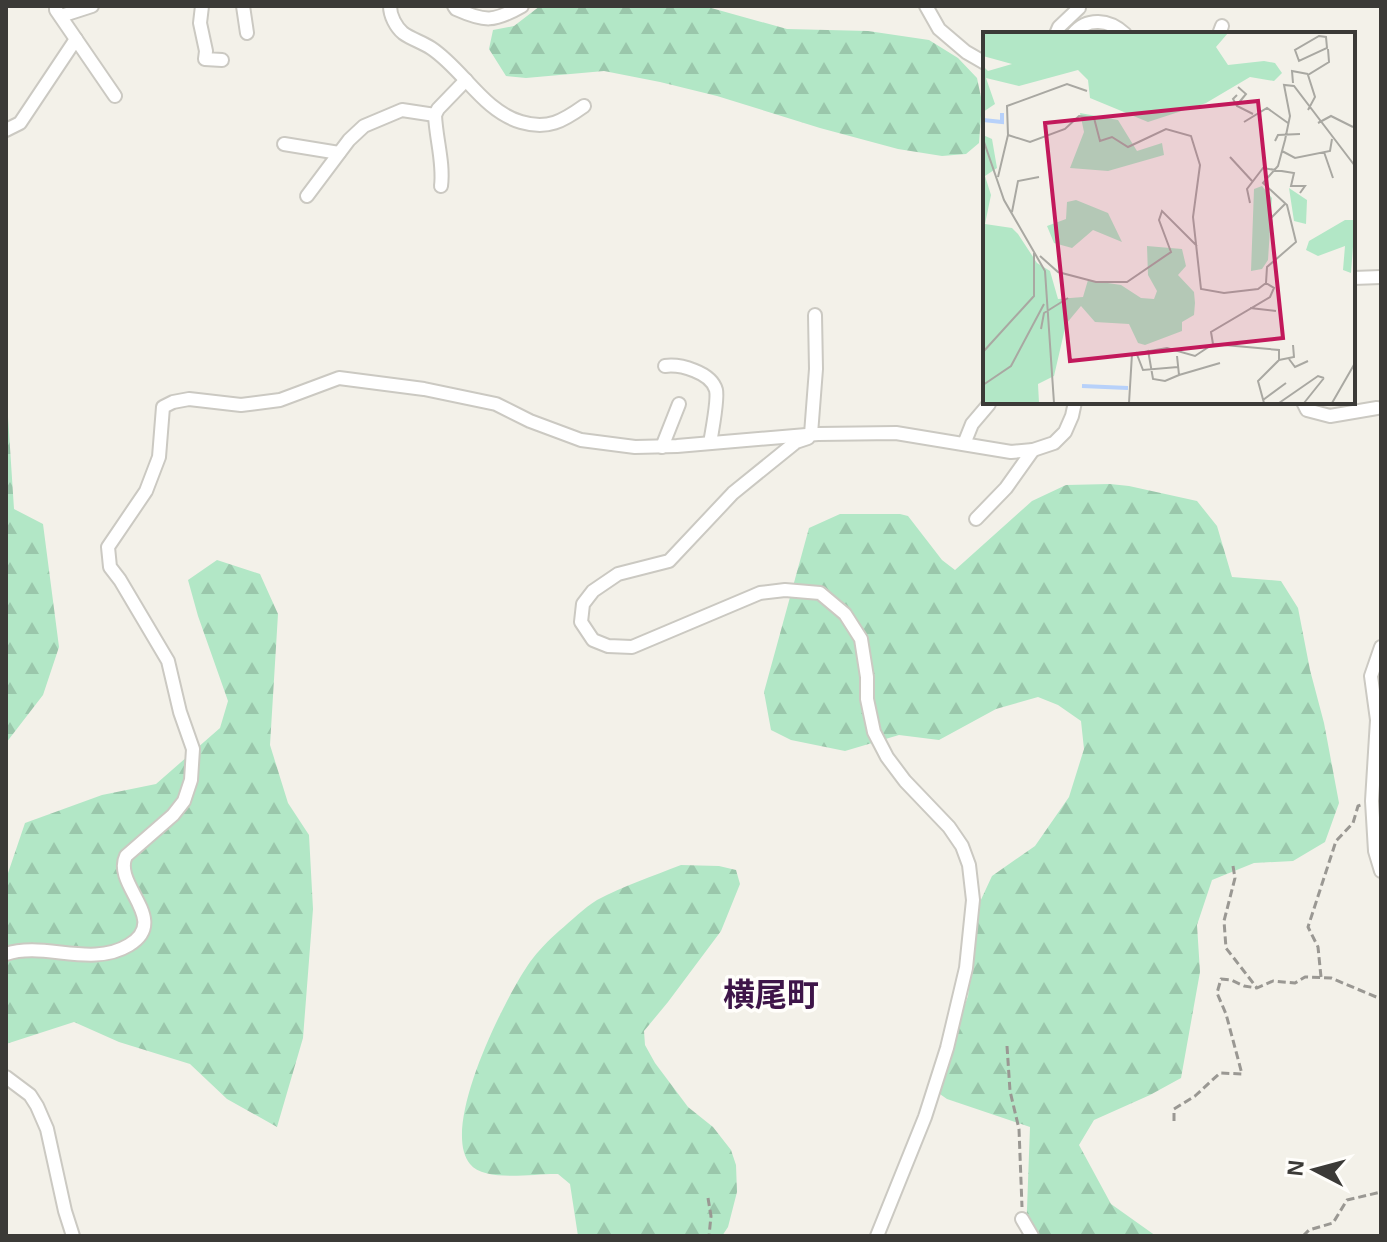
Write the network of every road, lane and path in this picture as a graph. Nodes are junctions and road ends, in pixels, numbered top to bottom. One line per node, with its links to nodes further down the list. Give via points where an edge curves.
1 (92, 6): 9 (street)
2 (202, 6): 15 (street, via 205,59)
3 (243, 6): 13 (street)
4 (390, 6): 17 (street, via 403,33 432,48)
5 (454, 6): 6 (street, via 480,19 500,17)
6 (522, 6)
7 (1079, 8): 10 (street)
8 (932, 9): 16 (street, via 939,29)
9 (58, 11): 14 (street)
10 (1057, 32)
11 (1075, 32): 12 (street, via 1094,21)
12 (1123, 32)
13 (247, 33)
14 (76, 39): 18 (street); 22 (street, via 20,123)
15 (222, 60)
16 (983, 62)
17 (466, 80): 19 (street, via 503,115 524,123 561,123); 21 (street)
18 (115, 96)
19 (584, 106)
20 (6, 113): 22 (street)
21 (435, 115): 24 (street, via 402,110 364,126); 25 (street)
22 (10, 128)
23 (284, 144): 24 (street)
24 (339, 153): 26 (street)
25 (441, 186)
26 (307, 196)
27 (1381, 277): 28 (street)
28 (1355, 278)
29 (815, 315): 36 (street)
30 (665, 366): 37 (street, via 695,371 716,390)
31 (679, 404): 39 (street)
32 (989, 404): 38 (street)
33 (1075, 404): 40 (street, via 1065,432 1054,443)
34 (1304, 404): 35 (street, via 1307,410 1330,416)
35 (1380, 405)
36 (814, 434): 37 (street); 38 (street, via 896,433); 59 (street, via 796,442 733,493 669,561 618,574 593,591 583,604 581,622 593,640 632,647 760,593 820,593 845,614 861,639 874,732 887,757 962,846 973,900 966,968 929,1103)
37 (710, 443): 39 (street)
38 (964, 444): 40 (street)
39 (662, 447): 47 (street, via 581,440 496,404 353,379 339,378 280,400 241,405 189,399 163,407 159,457 146,491 108,547 110,567 168,661 193,749 191,780 173,815 123,863 145,919 133,943 92,955)
40 (1033, 450): 41 (street)
41 (976, 519)
42 (1381, 647): 43 (street, via 1371,676)
43 (1377, 784): 44 (street)
44 (1372, 801): 45 (street); 48 (path, via 1358,806 1353,823 1336,841 1308,927 1318,947)
45 (1380, 863)
46 (1233, 866): 49 (path, via 1224,921 1226,948)
47 (6, 954)
48 (1321, 977): 49 (path, via 1273,981); 50 (path)
49 (1257, 988): 53 (path, via 1221,979 1217,993 1242,1074 1220,1073 1174,1109)
50 (1381, 999)
51 (1007, 1046): 56 (path, via 1019,1129)
52 (6, 1077): 57 (street, via 30,1095 47,1129)
53 (1174, 1121)
54 (1381, 1192): 61 (path, via 1347,1200 1333,1223)
55 (708, 1198): 58 (path)
56 (1022, 1219): 60 (street)
57 (73, 1236)
58 (709, 1236)
59 (877, 1236)
60 (1032, 1236)
61 (1303, 1236)

